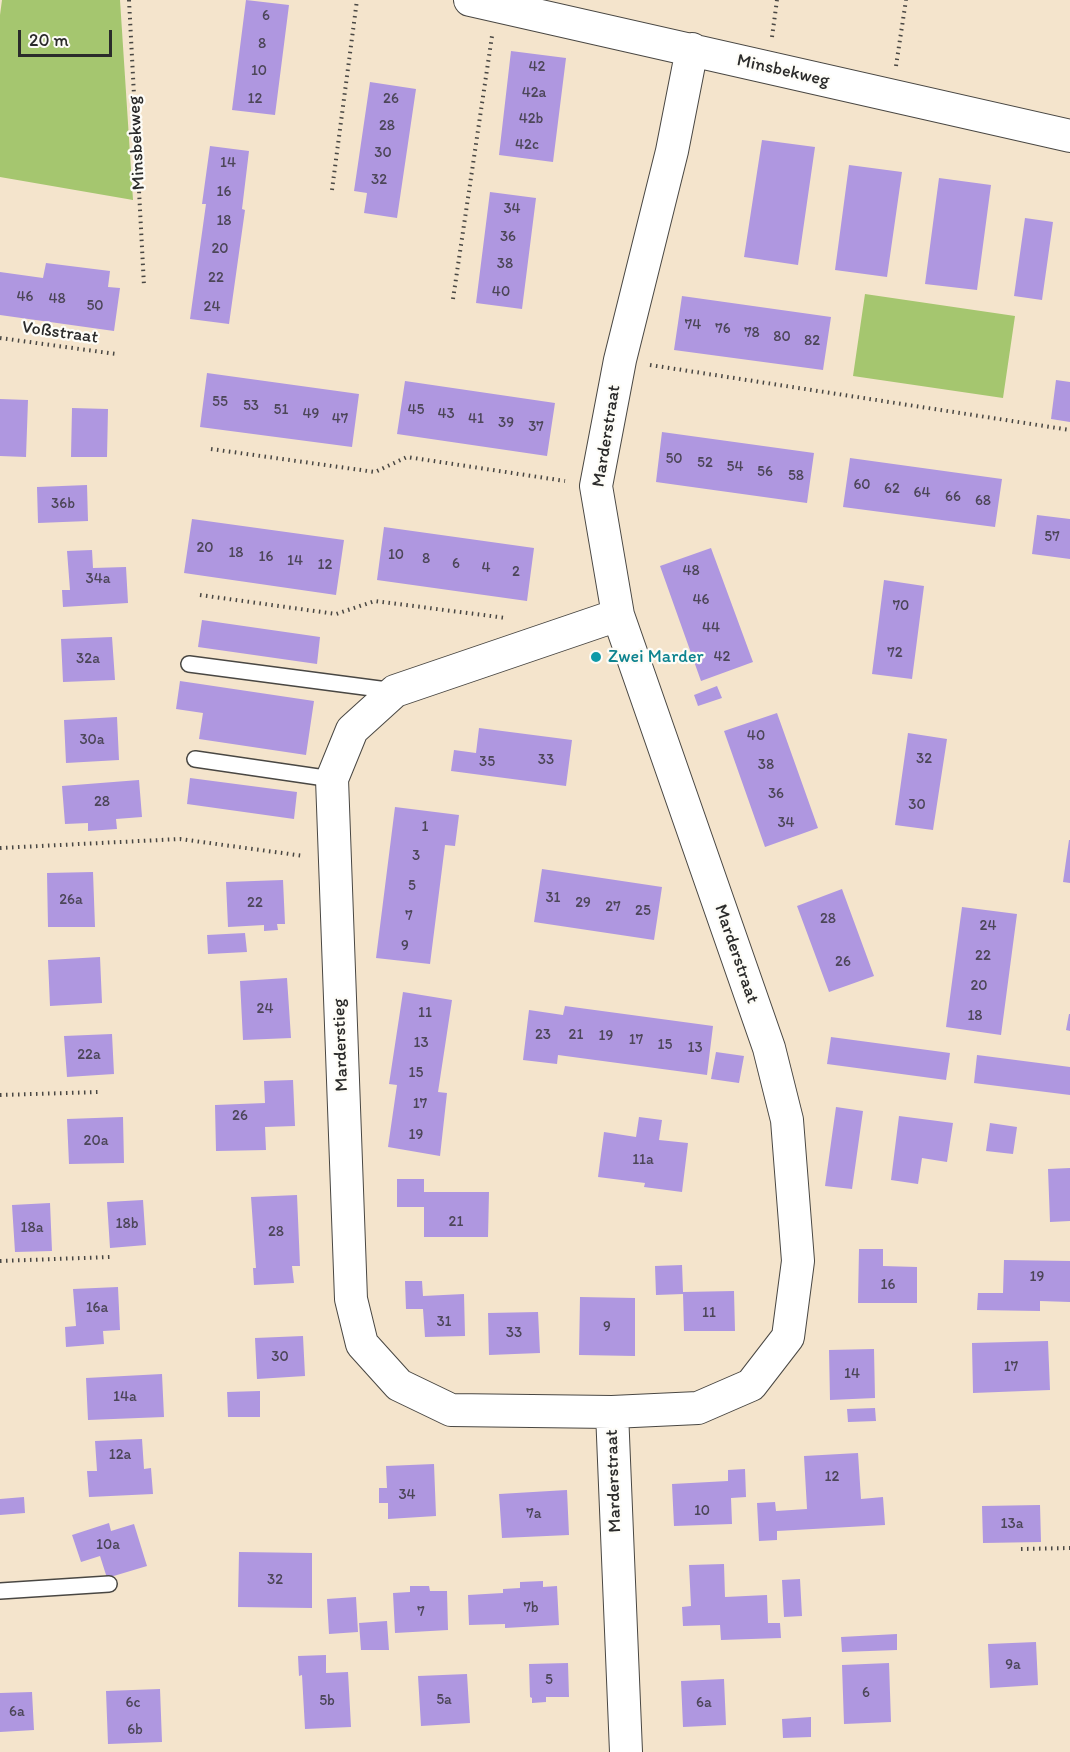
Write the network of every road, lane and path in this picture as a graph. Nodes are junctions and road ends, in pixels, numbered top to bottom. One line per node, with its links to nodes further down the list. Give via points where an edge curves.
1 (129, 0): 9 (path, Minsbekweg)
2 (357, 0): 8 (path)
3 (906, 0): 6 (path)
4 (483, 3): 5 (street, Minsbekweg); 10 (path)
5 (692, 49): 6 (street, Minsbekweg); 13 (street, Marderstraat, via 672,151)
6 (892, 97): 7 (street, Minsbekweg)
7 (1070, 136)
8 (332, 190)
9 (144, 286)
10 (453, 299)
11 (0, 338): 12 (path, Voßstraat)
12 (116, 354)
13 (620, 360): 14 (path); 16 (street, Marderstraat)
14 (1070, 430)
15 (211, 449): 16 (path, via 375,472 407,457)
16 (596, 486): 18 (street, Marderstraat)
17 (200, 595): 19 (path, via 336,614 375,601)
18 (618, 615): 21 (street, Marderstieg); 30 (street, Marderstraat, via 769,1048 787,1120 798,1261 788,1336 751,1385 698,1408)
19 (512, 619)
20 (189, 664): 21 (lane)
21 (395, 691): 23 (street, Marderstieg, via 352,730)
22 (195, 759): 23 (lane)
23 (332, 779): 25 (street, Marderstieg)
24 (0, 848): 25 (path, via 180,839)
25 (334, 860): 30 (street, Marderstieg, via 351,1299 362,1344 399,1385 451,1410)
26 (100, 1092): 27 (path)
27 (0, 1095)
28 (110, 1257): 29 (path)
29 (0, 1262)
30 (612, 1412): 35 (street, Marderstraat)
31 (1070, 1548): 32 (path)
32 (1021, 1549)
33 (109, 1584): 34 (lane)
34 (0, 1591)
35 (626, 1752)

